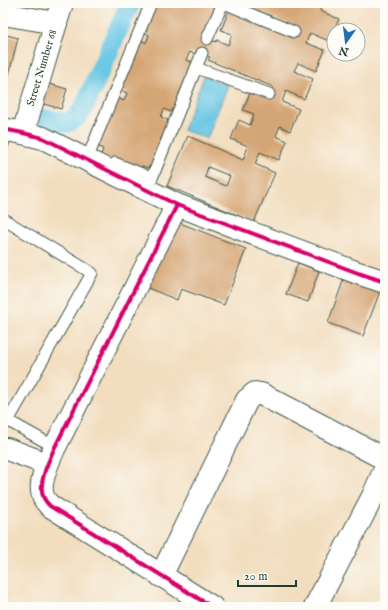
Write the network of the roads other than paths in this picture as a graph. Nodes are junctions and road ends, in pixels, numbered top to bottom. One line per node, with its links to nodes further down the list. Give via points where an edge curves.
1 (151, 3): 11 (lane)
2 (223, 3): 5 (lane); 6 (lane)
3 (59, 13): 4 (street); 10 (street, Street Number 68)
4 (3, 14)
5 (294, 32)
6 (207, 39)
7 (202, 53): 8 (lane)
8 (196, 68): 9 (lane); 11 (lane, via 152,178)
9 (269, 94)
10 (16, 135): 11 (lane); 12 (street)
11 (90, 152)
12 (177, 205): 14 (street); 17 (street)
13 (3, 219): 15 (lane, via 92,274)
14 (385, 282)
15 (6, 419): 17 (lane)
16 (3, 449): 17 (street)
17 (51, 456): 20 (street, via 41,487 43,497 50,506)
18 (385, 459): 20 (street, via 255,393 246,400)
19 (385, 469): 22 (street)
20 (161, 576): 21 (street)
21 (212, 607)
22 (315, 607)

